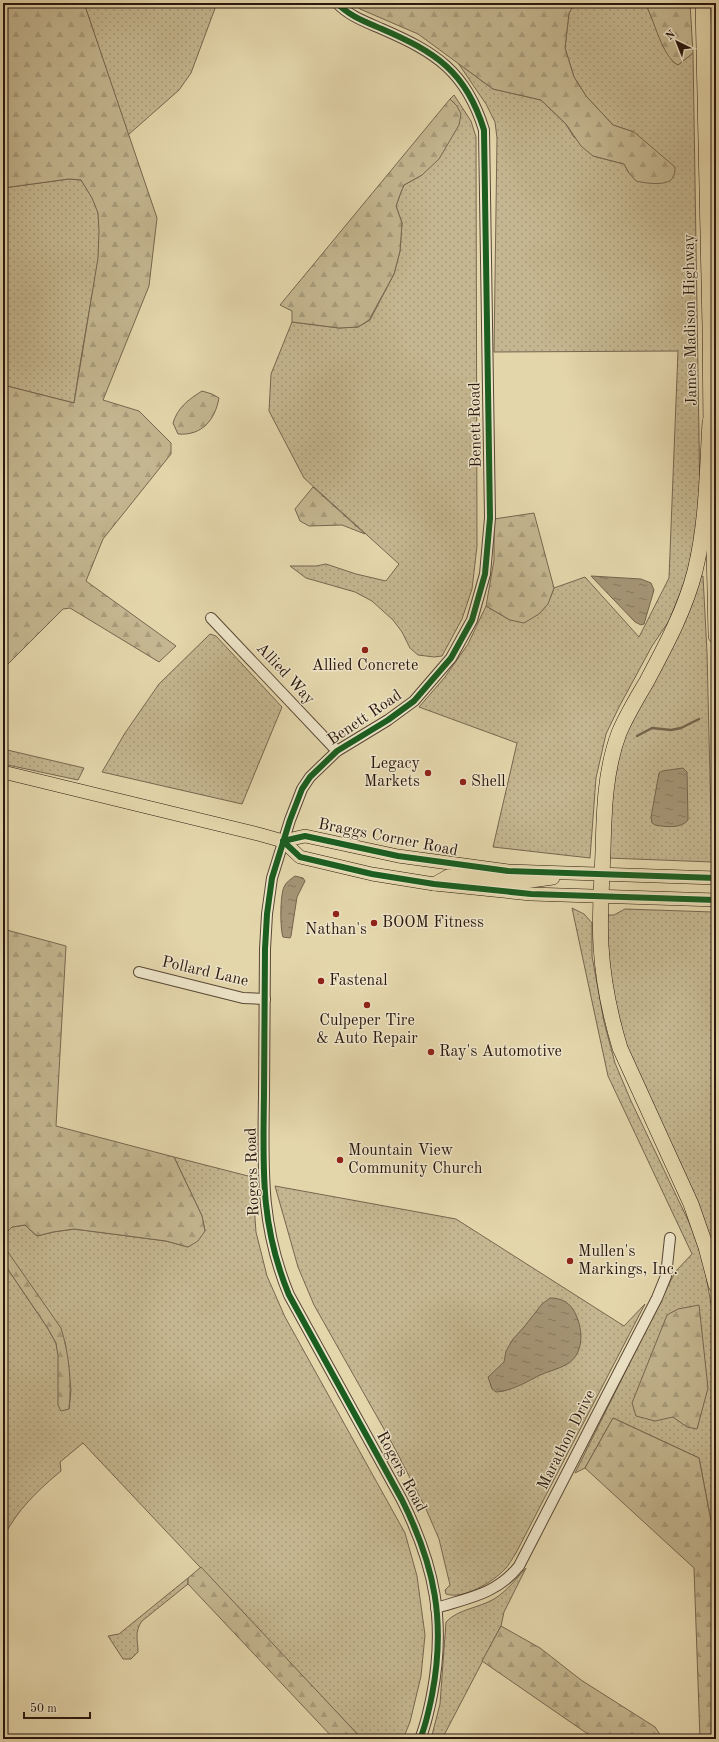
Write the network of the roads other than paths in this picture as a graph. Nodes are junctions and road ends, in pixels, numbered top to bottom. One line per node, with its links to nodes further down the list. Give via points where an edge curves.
1 (338, 3): 6 (street, Benett Road, via 355,17 413,43 435,56 456,75 477,107 484,130 490,518 485,574 472,620 451,658 414,701)
2 (703, 3): 3 (highway, James Madison Highway)
3 (710, 422): 5 (highway, James Madison Highway); 10 (highway, via 705,497 695,570 686,601 669,638 619,733 606,792)
4 (211, 618): 6 (street, Allied Way)
5 (716, 636)
6 (337, 751): 8 (street, Benett Road, via 310,777 302,789)
7 (3, 772): 8 (main road, Braggs Corner Road)
8 (283, 841): 9 (main road, Braggs Corner Road, via 305,836 426,861); 12 (main road, Braggs Corner Road, via 300,857 372,874); 16 (street, Rogers Road, via 272,878 269,899)
9 (573, 874): 10 (main road, Braggs Corner Road); 12 (main road, via 524,882 448,876)
10 (602, 875): 11 (main road, Braggs Corner Road); 13 (highway)
11 (716, 878)
12 (434, 884): 13 (main road, Braggs Corner Road, via 531,894)
13 (601, 897): 14 (main road, Braggs Corner Road); 18 (highway, via 603,971 613,1025 620,1048 691,1204)
14 (716, 900)
15 (139, 972): 16 (street, Pollard Lane, via 243,998)
16 (265, 999): 19 (street, Rogers Road, via 263,1179 268,1227 274,1252 280,1273 299,1315 416,1527 426,1556)
17 (670, 1238): 19 (street, Marathon Drive, via 666,1276 657,1298 519,1566 491,1590)
18 (716, 1285)
19 (436, 1608): 20 (street, Rogers Road, via 439,1631 438,1655 425,1727)
20 (420, 1739)

